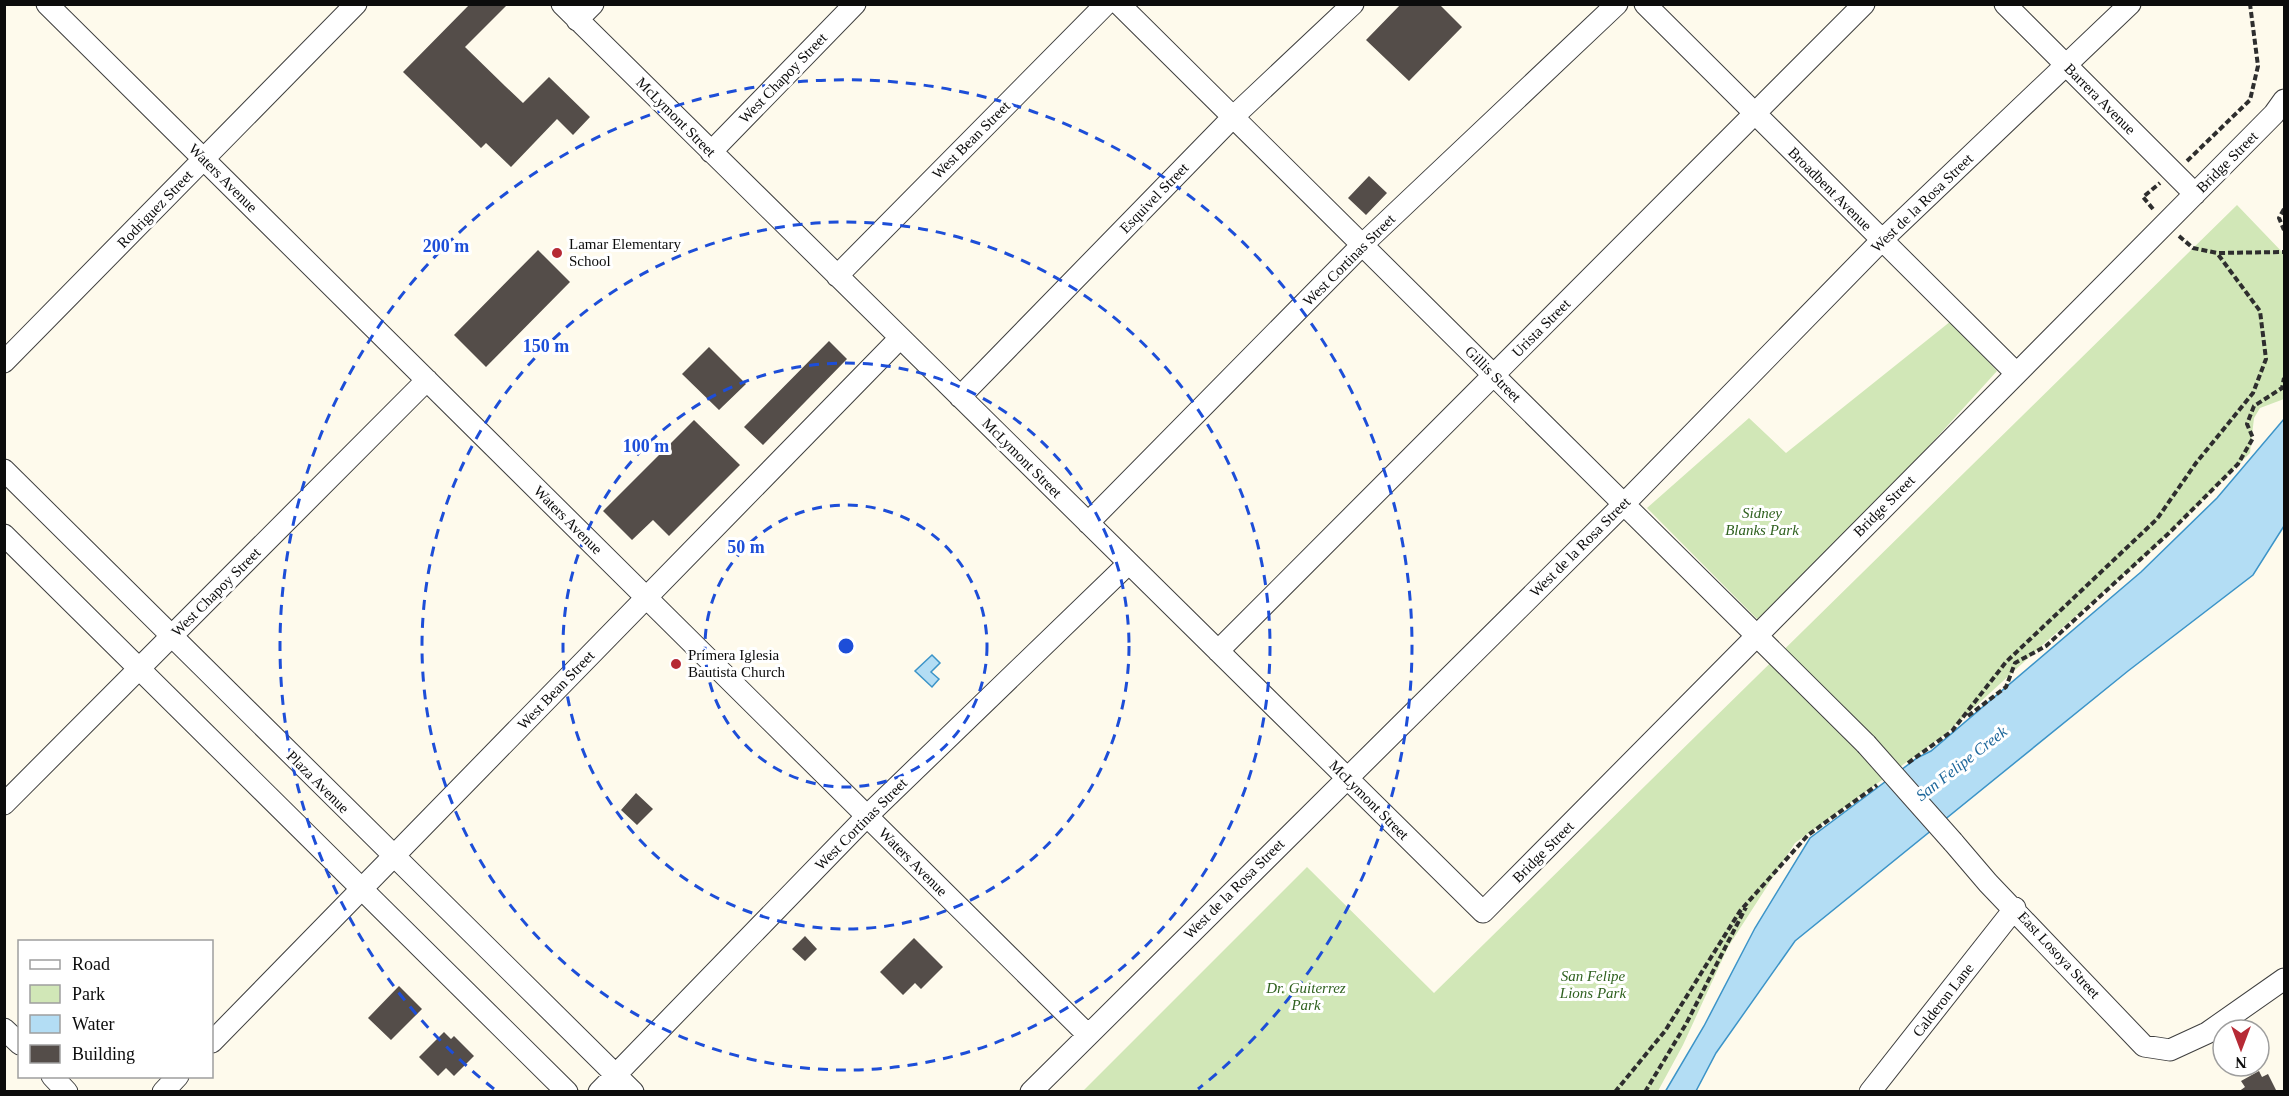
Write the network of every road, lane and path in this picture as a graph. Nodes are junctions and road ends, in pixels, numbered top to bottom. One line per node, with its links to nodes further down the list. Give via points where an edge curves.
1 (48, 4): 21 (street, Waters Avenue)
2 (356, 4): 21 (street, Rodriguez Street)
3 (561, 4): 15 (street, McLymont Street)
4 (592, 4): 15 (street)
5 (855, 4): 20 (street, West Chapoy Street)
6 (1106, 4): 31 (street, West Bean Street)
7 (1119, 4): 19 (street, Gillis Street)
8 (1353, 4): 19 (street, Esquivel Street)
9 (1617, 4): 28 (street, West Cortinas Street)
10 (1645, 4): 18 (street, Broadbent Avenue)
11 (1864, 4): 18 (street, Urista Street)
12 (2005, 4): 16 (street, Barrera Avenue)
13 (2130, 4): 16 (street, West de la Rosa Street)
14 (2250, 4): 22 (path, via 2258,66 2250,100)
15 (577, 20): 20 (street, McLymont Street)
16 (2067, 66): 22 (street, Barrera Avenue); 27 (street, West de la Rosa Street)
17 (2284, 100): 23 (street, Bridge Street)
18 (1755, 114): 27 (street, Broadbent Avenue); 35 (street, Urista Street)
19 (1233, 117): 28 (street, Gillis Street); 38 (street, Esquivel Street)
20 (711, 152): 31 (street, McLymont Street)
21 (204, 159): 33 (street, Rodriguez Street); 37 (street, Waters Avenue)
22 (2174, 172): 23 (street, Barrera Avenue); 25 (path, via 2143,197)
23 (2196, 194): 25 (street, Bridge Street)
24 (2284, 209): 26 (path, via 2279,218)
25 (2165, 224): 30 (path, via 2193,248); 34 (street, Bridge Street)
26 (2284, 230)
27 (1882, 240): 34 (street, Broadbent Avenue); 40 (street, West de la Rosa Street)
28 (1362, 245): 35 (street, Gillis Street); 41 (street, West Cortinas Street)
29 (2284, 252): 30 (path)
30 (2217, 253): 49 (path, via 2259,310 2266,359 2253,393 2157,519 2006,662)
31 (837, 276): 32 (street, McLymont Street)
32 (900, 338): 38 (street, McLymont Street); 44 (street, West Bean Street)
33 (4, 362)
34 (2016, 373): 46 (street, Bridge Street)
35 (1494, 375): 40 (street, Gillis Street); 47 (street, Urista Street)
36 (2284, 378): 49 (path, via 2282,388 2254,406 2247,424 2253,438 2238,464 2046,646 2015,663 2006,687)
37 (427, 381): 44 (street, Waters Avenue); 45 (street, West Chapoy Street)
38 (960, 397): 41 (street, McLymont Street)
39 (4, 470): 45 (street, Plaza Avenue)
40 (1624, 504): 46 (street, Gillis Street); 53 (street, West de la Rosa Street)
41 (1088, 523): 43 (street, McLymont Street)
42 (4, 534): 48 (street)
43 (1129, 563): 47 (street, McLymont Street); 56 (street, West Cortinas Street)
44 (646, 598): 56 (street, Waters Avenue); 57 (street, West Bean Street)
45 (172, 636): 48 (street, West Chapoy Street); 57 (street, Plaza Avenue)
46 (1756, 636): 50 (street, Gillis Street); 61 (street, Bridge Street)
47 (1218, 651): 53 (street, McLymont Street)
48 (140, 669): 55 (street, West Chapoy Street); 58 (street)
49 (1963, 720): 51 (path); 52 (path)
50 (1866, 744): 60 (street, East Losoya Street, bridge, via 1988,883)
51 (1915, 756)
52 (1904, 766)
53 (1346, 778): 61 (street, McLymont Street); 64 (street, West de la Rosa Street)
54 (1885, 780): 59 (path, via 1808,835)
55 (4, 804)
56 (867, 816): 64 (street, Waters Avenue); 67 (street, West Cortinas Street)
57 (393, 856): 58 (street, West Bean Street); 67 (street, Plaza Avenue)
58 (361, 889): 65 (street, West Bean Street); 72 (street)
59 (1753, 897): 76 (path, via 1740,911 1665,1031); 77 (path)
60 (2015, 908): 62 (street, East Losoya Street, via 2144,1046 2170,1050 2189,1042); 78 (street, Calderon Lane)
61 (1483, 912)
62 (2284, 979)
63 (4, 1029): 66 (street)
64 (1088, 1035): 75 (street, West de la Rosa Street)
65 (213, 1041)
66 (18, 1042)
67 (616, 1075): 73 (street, West Cortinas Street); 74 (street, Plaza Avenue)
68 (53, 1078): 70 (street)
69 (177, 1078): 71 (street)
70 (67, 1092)
71 (164, 1092)
72 (567, 1092)
73 (599, 1092)
74 (633, 1092)
75 (1031, 1092)
76 (1615, 1092)
77 (1646, 1092)
78 (1870, 1092)

